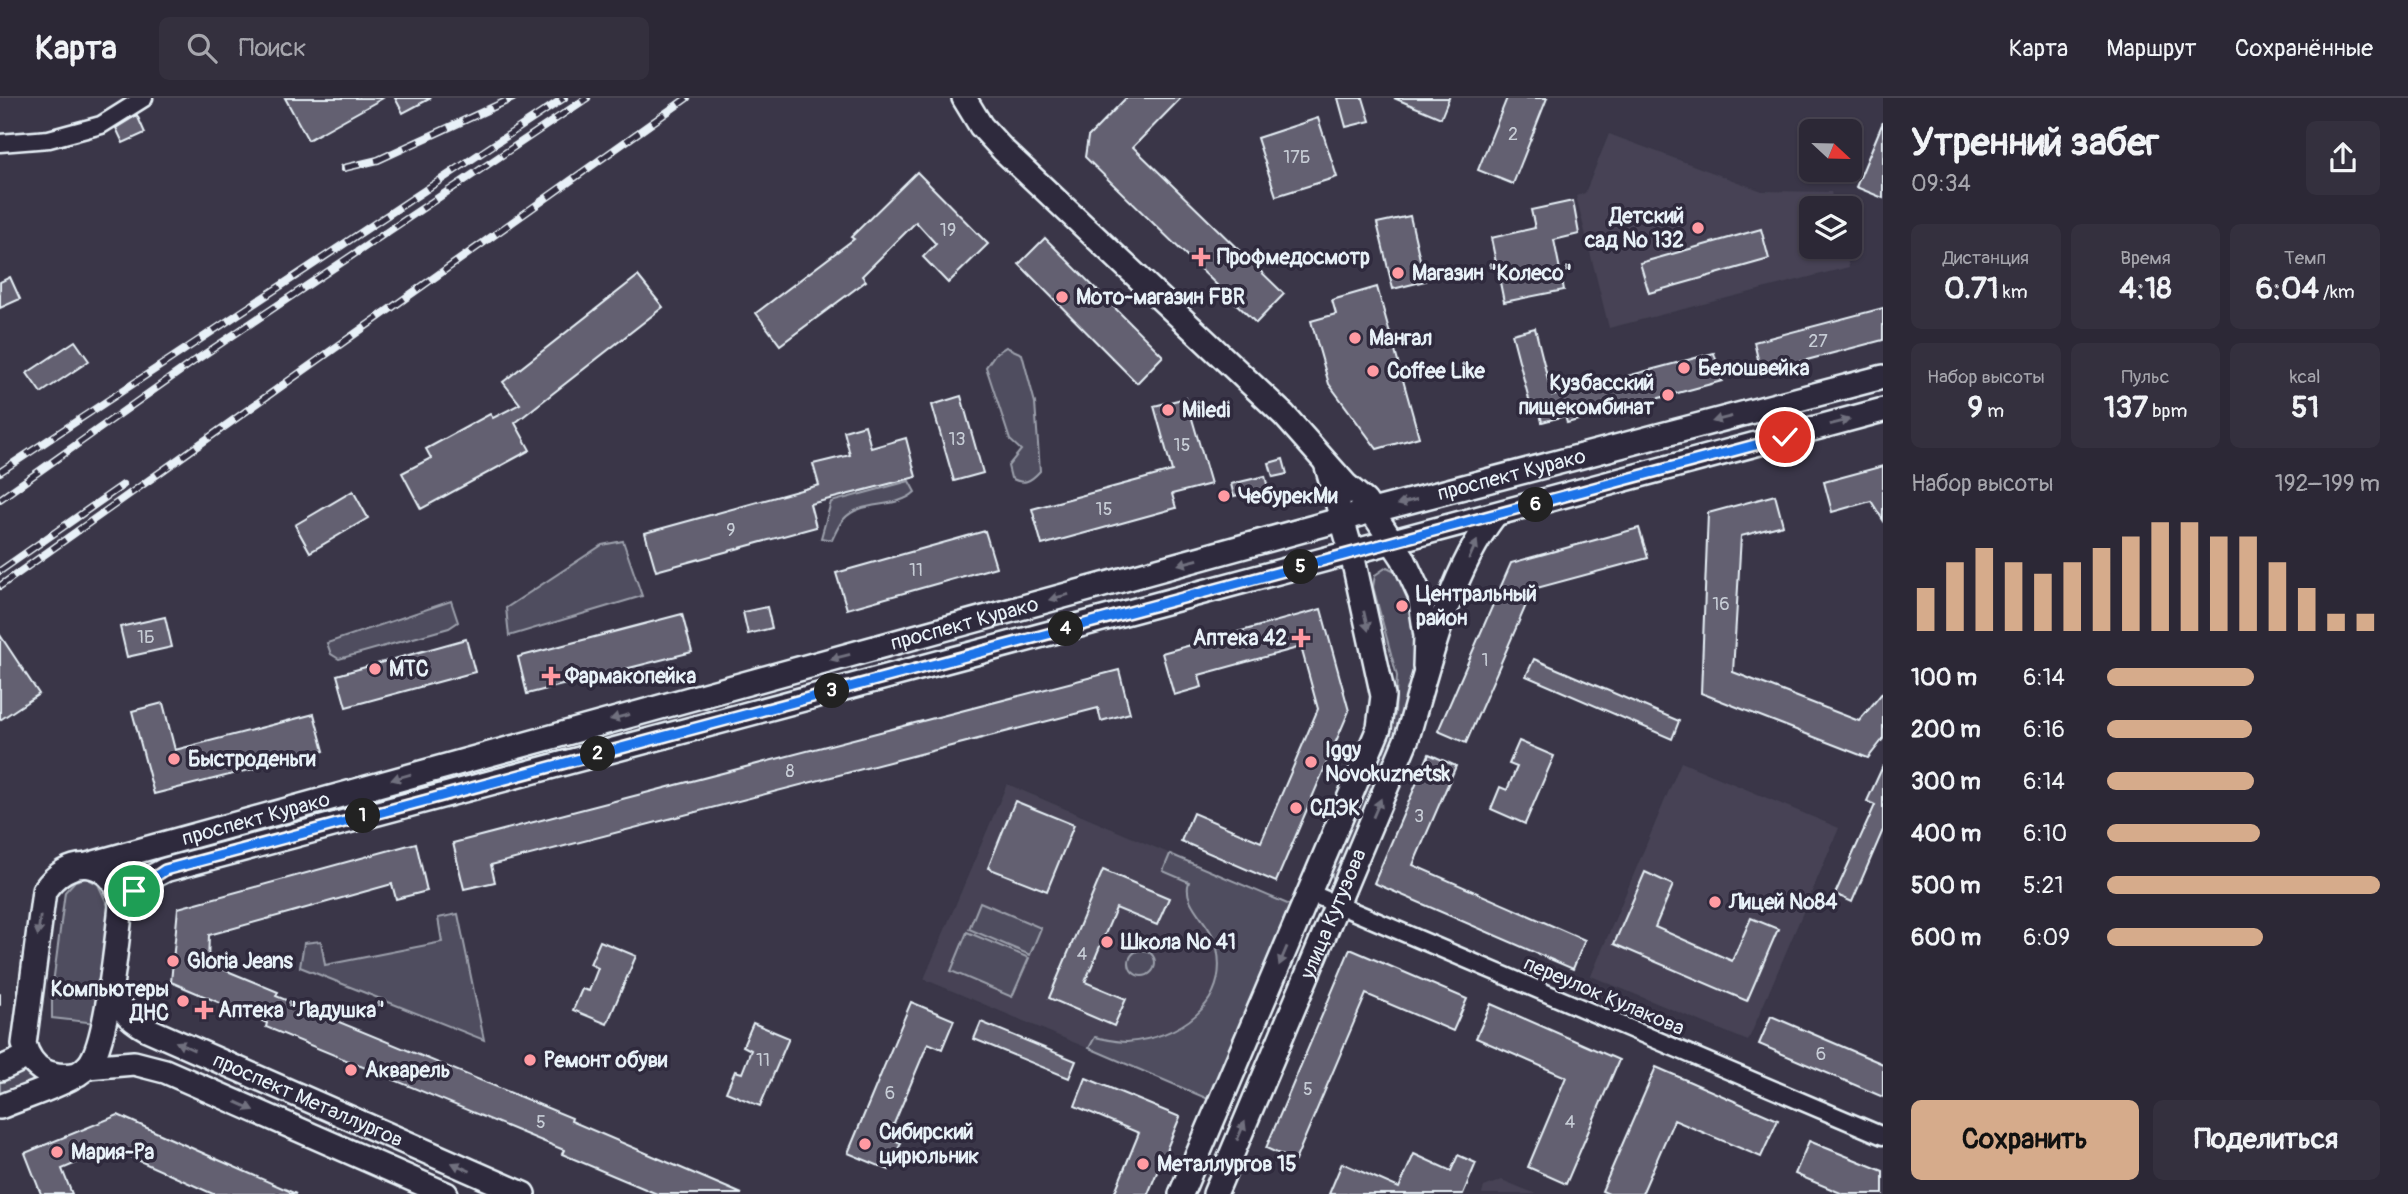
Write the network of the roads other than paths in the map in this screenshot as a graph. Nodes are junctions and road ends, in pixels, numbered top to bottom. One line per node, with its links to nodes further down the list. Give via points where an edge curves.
1 (144, 98): 3 (street, via 101,125 49,139)
2 (964, 98): 6 (main road, via 1004,151 1276,407)
3 (0, 143)
4 (1883, 377): 7 (main road, проспект Курако, one-way to 7)
5 (1883, 410): 8 (main road, проспект Курако, one-way to 5)
6 (1326, 463): 7 (main road); 9 (main road, улица Кутузова)
7 (1372, 511): 9 (main road, проспект Курако); 10 (main road)
8 (1494, 516): 10 (main road, проспект Курако); 12 (main road, улица Кутузова, one-way to 8, via 1474,543)
9 (1342, 520): 11 (main road, улица Кутузова); 13 (main road, проспект Курако, one-way to 13)
10 (1391, 543): 11 (main road, проспект Курако); 12 (main road, via 1420,595)
11 (1352, 554): 14 (main road, улица Кутузова, one-way to 14, via 1384,711); 16 (main road, проспект Курако, via 165,870 148,879)
12 (1425, 667): 15 (main road, улица Кутузова, one-way to 12, via 1407,738)
13 (87, 865): 16 (main road, via 105,872 116,884); 18 (main road, проспект Курако, one-way to 18, via 66,868 44,891 24,1044)
14 (1310, 893): 15 (street, переулок Кулакова); 25 (main road, улица Кутузова, one-way to 25)
15 (1336, 904): 22 (street, переулок Кулакова); 26 (main road, улица Кутузова, one-way to 15)
16 (121, 905): 17 (main road)
17 (110, 986): 20 (main road, via 95,1056); 24 (main road, проспект Металлургов, one-way to 17, via 147,1030 130,1020)
18 (28, 1056): 19 (main road); 20 (main road, via 45,1073 61,1077)
19 (0, 1069)
20 (83, 1070): 21 (main road); 23 (main road, проспект Металлургов, one-way to 23, via 134,1063 165,1071)
21 (0, 1107)
22 (1883, 1136)
23 (446, 1194)
24 (523, 1194)
25 (1181, 1194)
26 (1215, 1194)

